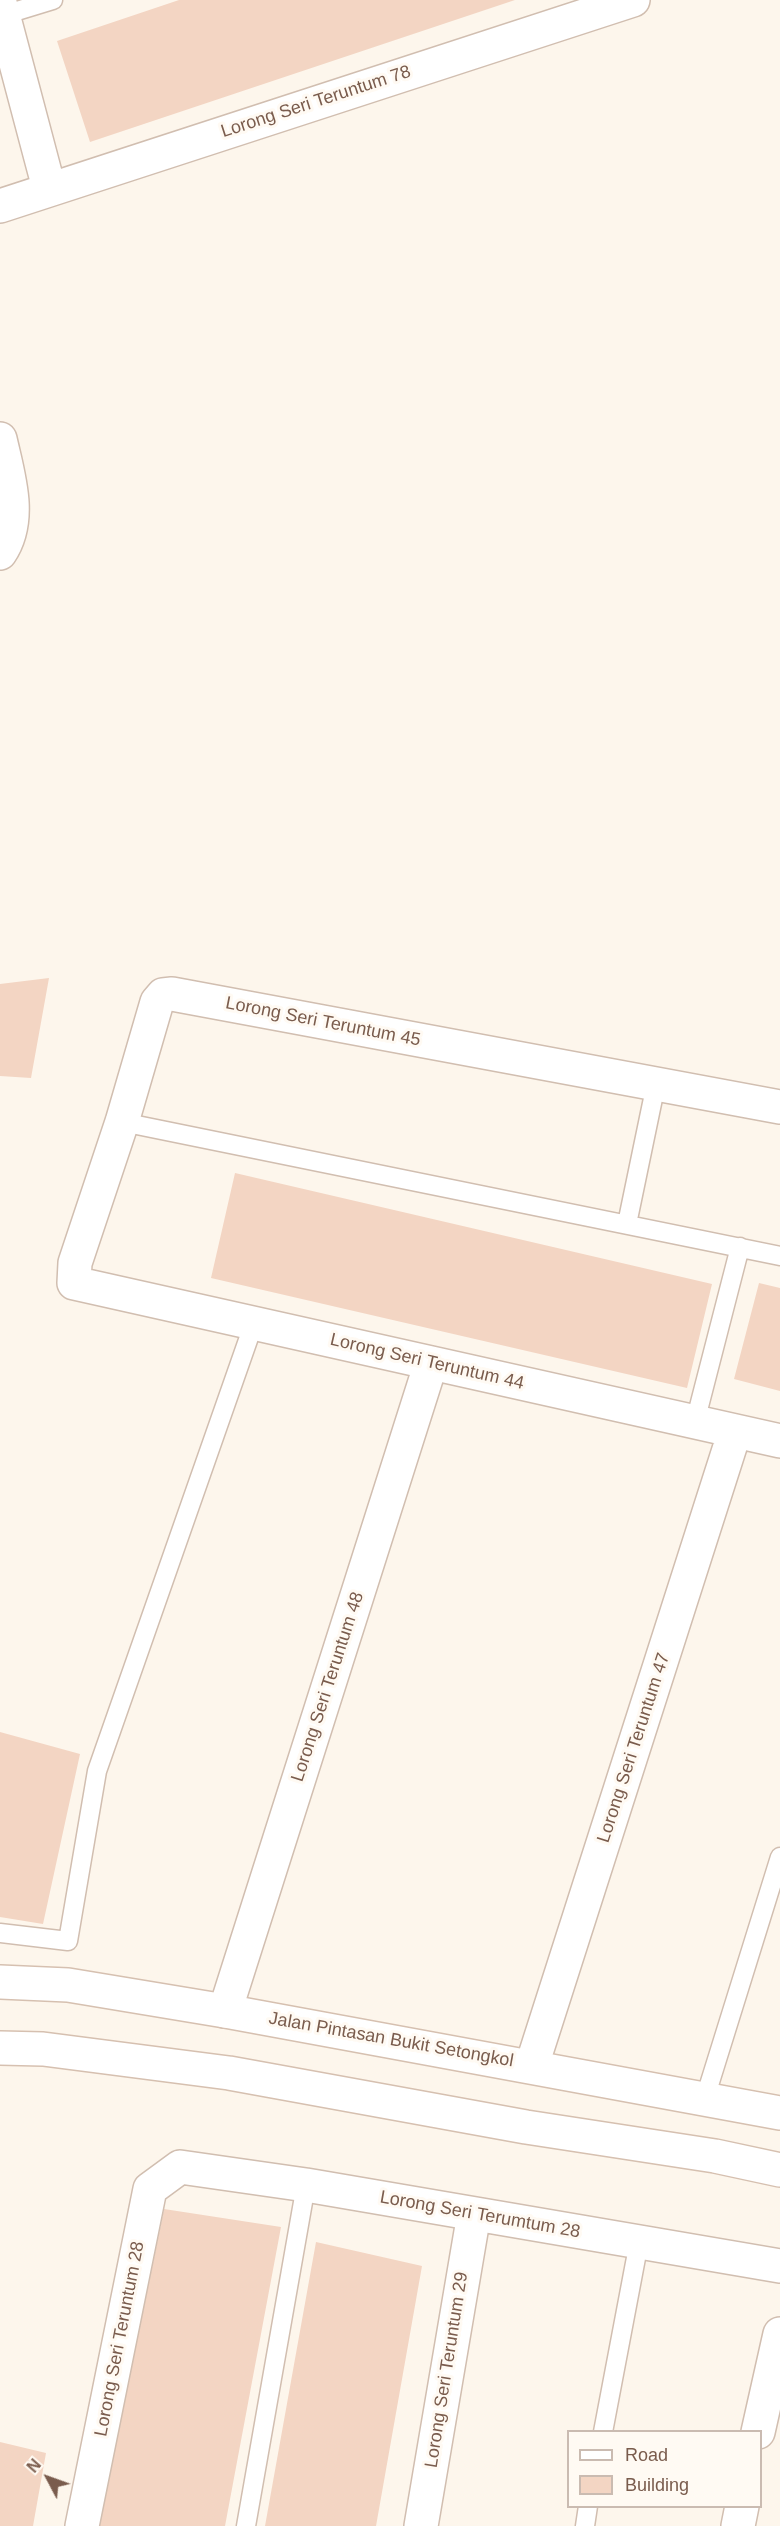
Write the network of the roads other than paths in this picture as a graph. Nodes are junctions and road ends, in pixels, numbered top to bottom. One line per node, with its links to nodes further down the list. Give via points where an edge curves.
1 (53, 0): 3 (lane)
2 (633, 0): 4 (street, Lorong Seri Teruntum 78)
3 (2, 9): 4 (street)
4 (49, 188): 5 (street, Lorong Seri Teruntum 78)
5 (0, 206)
6 (0, 439): 7 (street, via 12,494 11,527)
7 (0, 553)
8 (657, 1084): 9 (street, Lorong Seri Teruntum 45); 10 (street, Lorong Seri Teruntum 45, via 163,995 157,1002); 11 (lane)
9 (780, 1107)
10 (122, 1122): 11 (lane); 14 (street, Lorong Seri Teruntum 45, via 75,1263)
11 (627, 1224): 12 (lane)
12 (740, 1247): 13 (lane); 17 (lane)
13 (780, 1256)
14 (74, 1282): 15 (street, Lorong Seri Teruntum 44)
15 (254, 1323): 16 (street, Lorong Seri Teruntum 44); 21 (lane, via 97,1771 68,1941)
16 (431, 1363): 17 (street, Lorong Seri Teruntum 44); 23 (street, Lorong Seri Teruntum 48)
17 (695, 1422): 18 (street, Lorong Seri Teruntum 44)
18 (735, 1431): 19 (street, Lorong Seri Teruntum 44); 25 (street, Lorong Seri Teruntum 47)
19 (780, 1441)
20 (780, 1857): 26 (lane)
21 (0, 1933)
22 (0, 1982): 23 (street, Jalan Pintasan Bukit Setongkol, via 68,1986)
23 (225, 2011): 25 (street, Jalan Pintasan Bukit Setongkol)
24 (0, 2048): 28 (street, via 43,2049 229,2073 526,2127)
25 (532, 2065): 26 (street, Jalan Pintasan Bukit Setongkol)
26 (705, 2098): 27 (street, Jalan Pintasan Bukit Setongkol)
27 (780, 2113)
28 (715, 2156): 30 (street); 32 (street)
29 (180, 2167): 31 (street, Lorong Seri Terumtum 28); 41 (street, Lorong Seri Teruntum 28, via 150,2189)
30 (780, 2170)
31 (306, 2185): 33 (street, Lorong Seri Terumtum 28); 42 (lane)
32 (780, 2187)
33 (474, 2214): 34 (street, Lorong Seri Terumtum 28); 43 (street, Lorong Seri Teruntum 29)
34 (639, 2242): 35 (street, Lorong Seri Terumtum 28); 37 (lane)
35 (780, 2266)
36 (780, 2334): 38 (street)
37 (603, 2430)
38 (758, 2430)
39 (588, 2508): 44 (lane)
40 (742, 2508): 45 (street)
41 (82, 2526)
42 (246, 2526)
43 (422, 2526)
44 (585, 2526)
45 (738, 2526)

